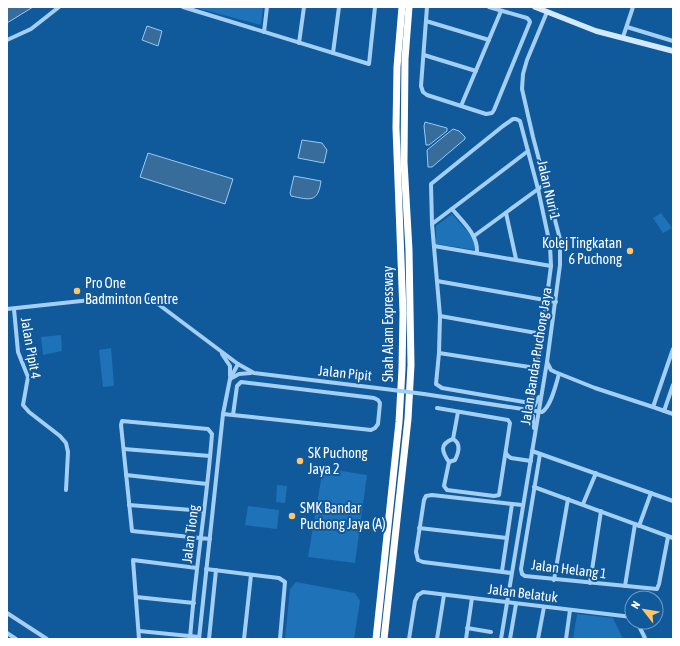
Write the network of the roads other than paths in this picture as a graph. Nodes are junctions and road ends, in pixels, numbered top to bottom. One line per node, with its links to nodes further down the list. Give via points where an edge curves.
1 (59, 7): 19 (street, via 31,29)
2 (183, 7): 17 (street)
3 (267, 7): 17 (street)
4 (304, 7): 22 (street)
5 (339, 7): 24 (street)
6 (375, 7): 24 (street, via 369,64)
7 (402, 7): 132 (highway, Shah Alam Expressway, via 397,67 396,128 402,369 399,422)
8 (409, 7): 133 (highway, Shah Alam Expressway, via 405,59 404,162 411,365 408,419)
9 (427, 7): 15 (street)
10 (489, 7): 13 (street)
11 (535, 7): 14 (street)
12 (633, 7): 16 (street)
13 (501, 11): 20 (street); 27 (street, via 527,18 530,22 494,110 492,114 486,114)
14 (547, 12): 18 (street, via 596,31); 29 (street, Jalan Bandar Puchong Jaya, via 527,60 522,89)
15 (426, 21): 20 (street); 25 (street)
16 (627, 27): 18 (street); 21 (street)
17 (264, 32): 22 (street)
18 (623, 38): 23 (street)
19 (7, 40)
20 (489, 40): 26 (street)
21 (673, 41): 23 (street)
22 (300, 43): 24 (street)
23 (672, 51)
24 (333, 53)
25 (424, 55): 26 (street); 27 (street, via 421,86 423,92)
26 (476, 71): 27 (street)
27 (461, 106)
28 (528, 151): 30 (street, Jalan Nuri 1); 31 (street); 33 (street, Jalan Nuri 1, via 520,121 516,119 507,123 432,182)
29 (545, 184): 30 (street); 41 (street, Jalan Bandar Puchong Jaya, via 560,240)
30 (538, 189): 32 (street); 38 (street, Jalan Nuri 1, via 550,245)
31 (452, 209): 33 (street); 34 (street)
32 (506, 213): 34 (street); 37 (street)
33 (432, 224): 35 (street)
34 (474, 236): 36 (street)
35 (434, 246): 36 (street); 39 (street)
36 (477, 252): 37 (street)
37 (516, 259): 38 (street)
38 (551, 266): 40 (street, Jalan Nuri 1)
39 (437, 282): 40 (street); 44 (street)
40 (546, 301): 41 (street); 45 (street, Jalan Nuri 1)
41 (556, 302): 49 (street, Jalan Bandar Puchong Jaya)
42 (7, 309): 43 (street, Jalan Pipit)
43 (14, 309): 46 (street, Jalan Pipit, via 144,298 154,301); 82 (street, Jalan Pipit 4, via 18,352 28,377 23,405 66,443)
44 (440, 316): 45 (street); 48 (street)
45 (542, 334): 51 (street, Jalan Nuri 1)
46 (218, 349): 50 (street, Jalan Pipit); 54 (street, via 230,366)
47 (673, 349): 57 (street)
48 (439, 353): 51 (street); 51 (street, Jalan Nuri 1, via 436,384 442,388 524,402 528,402 532,397)
49 (547, 362): 53 (street, via 551,370); 56 (street, Jalan Bandar Puchong Jaya)
50 (238, 364): 52 (street, Jalan Pipit); 54 (street)
51 (536, 368)
52 (254, 373): 54 (street, via 238,374); 59 (street, Jalan Pipit, bridge, via 424,394)
53 (559, 374): 57 (street); 62 (street, via 547,408)
54 (230, 379): 63 (street)
55 (673, 385): 60 (street)
56 (542, 390): 59 (street, via 534,406); 62 (street, Jalan Bandar Puchong Jaya)
57 (653, 407): 60 (street)
58 (437, 408): 61 (street)
59 (523, 410): 62 (street, Jalan Pipit); 70 (street, via 534,420)
60 (664, 411): 64 (street)
61 (458, 412): 68 (street); 71 (street, via 508,420 510,423)
62 (538, 412): 70 (street, Jalan Bandar Puchong Jaya)
63 (223, 414): 65 (street); 66 (street)
64 (673, 414)
65 (233, 415): 65 (street, via 238,384 241,382 374,398 380,403 378,424 371,430)
66 (221, 430): 67 (street); 98 (street)
67 (212, 432): 69 (street, via 208,429 124,420 121,425); 73 (street, Jalan Tiong)
68 (452, 439): 76 (street, via 443,448); 76 (street, via 459,445 458,454 455,460)
69 (124, 449): 73 (street); 79 (street)
70 (533, 449): 72 (street); 75 (street, Jalan Bandar Puchong Jaya)
71 (506, 452): 74 (street); 77 (street)
72 (540, 454): 78 (street); 81 (street, Jalan Helang 1)
73 (210, 456): 80 (street, Jalan Tiong)
74 (510, 458): 75 (street); 77 (street)
75 (531, 461): 89 (street, Jalan Bandar Puchong Jaya)
76 (449, 462): 77 (street, via 444,486 447,490 494,496 498,495)
77 (504, 463)
78 (596, 473): 83 (street); 87 (street)
79 (126, 476): 80 (street); 88 (street)
80 (207, 484): 90 (street, Jalan Tiong)
81 (534, 486): 84 (street); 105 (street, Jalan Helang 1, via 522,574)
82 (66, 490)
83 (651, 493): 85 (street); 92 (street)
84 (568, 499): 87 (street); 105 (street)
85 (673, 501)
86 (512, 504): 89 (street); 93 (street, via 429,495 424,498); 96 (street)
87 (583, 504): 91 (street)
88 (129, 505): 90 (street); 95 (street, via 132,532)
89 (522, 505): 103 (street, Jalan Bandar Puchong Jaya)
90 (204, 511): 95 (street, Jalan Tiong)
91 (601, 511): 92 (street); 106 (street)
92 (637, 525): 94 (street); 107 (street)
93 (420, 528): 96 (street); 102 (street, via 416,555 418,560)
94 (668, 537): 97 (street); 107 (street, Jalan Helang 1, via 657,589)
95 (200, 538): 98 (street); 99 (street, Jalan Tiong)
96 (507, 538): 102 (street)
97 (673, 538)
98 (210, 539): 100 (street)
99 (197, 568): 109 (street, via 133,560); 111 (street, Jalan Tiong)
100 (206, 569): 101 (street); 124 (street)
101 (216, 570): 104 (street); 129 (street)
102 (502, 571): 103 (street)
103 (512, 573): 112 (street, Jalan Bandar Puchong Jaya)
104 (251, 574): 130 (street); 131 (street, via 279,578 285,582)
105 (554, 580): 106 (street, Jalan Helang 1)
106 (590, 583): 107 (street, Jalan Helang 1)
107 (625, 586)
108 (444, 595): 110 (street, Jalan Belatuk); 134 (street, Jalan Belatuk, via 420,593 415,601); 135 (street)
109 (136, 597): 111 (street); 120 (street)
110 (472, 598): 112 (street, Jalan Belatuk); 118 (street)
111 (194, 603): 123 (street, Jalan Tiong)
112 (507, 603): 113 (street, Jalan Belatuk); 137 (street, Jalan Bandar Puchong Jaya)
113 (516, 604): 114 (street, Jalan Belatuk); 138 (street)
114 (544, 607): 115 (street, Jalan Belatuk); 139 (street)
115 (570, 610): 117 (street, Jalan Belatuk); 140 (street)
116 (7, 613): 127 (street)
117 (624, 616)
118 (467, 628): 121 (street); 136 (street)
119 (641, 630): 125 (street)
120 (139, 631): 123 (street); 128 (street)
121 (491, 632)
122 (7, 633): 126 (street)
123 (190, 638): 124 (street)
124 (199, 638)
125 (645, 638)
126 (16, 639)
127 (47, 639)
128 (139, 639)
129 (208, 639)
130 (244, 639)
131 (280, 639)
132 (376, 639)
133 (384, 639)
134 (409, 639)
135 (437, 639)
136 (466, 639)
137 (501, 639)
138 (510, 639)
139 (538, 639)
140 (566, 639)

